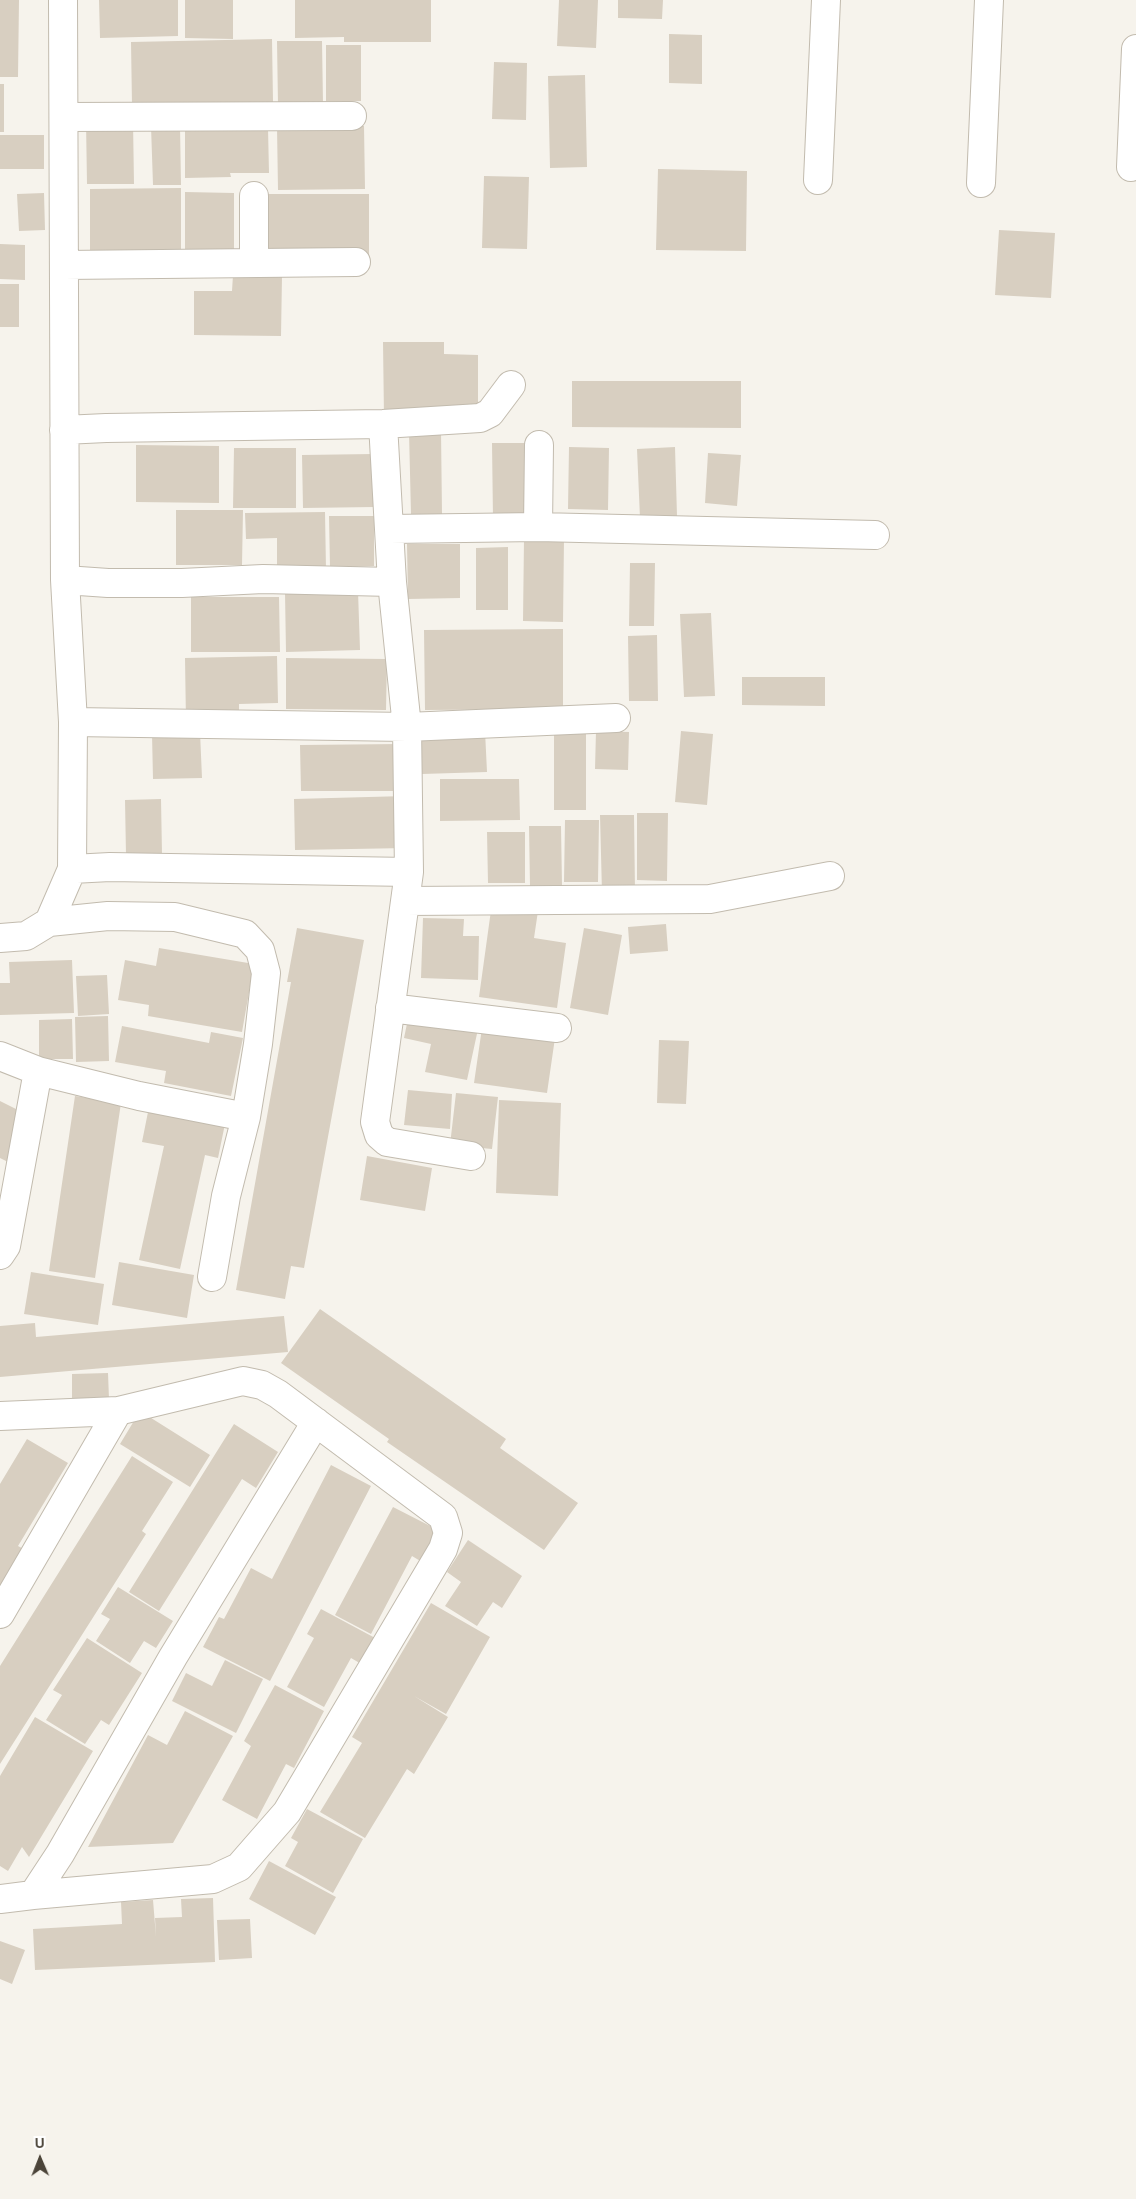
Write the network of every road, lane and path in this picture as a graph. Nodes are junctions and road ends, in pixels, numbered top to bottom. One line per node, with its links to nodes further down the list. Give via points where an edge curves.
1 (63, 0): 6 (street)
2 (826, 0): 8 (street)
3 (989, 0): 9 (street)
4 (1136, 49): 7 (street)
5 (352, 116): 6 (street)
6 (64, 117): 13 (street)
7 (1131, 167)
8 (818, 180)
9 (981, 183)
10 (254, 196): 12 (street)
11 (356, 262): 12 (street)
12 (254, 263): 13 (street)
13 (64, 265): 16 (street)
14 (511, 385): 15 (street, via 490,413 480,418)
15 (383, 424): 16 (street); 19 (street)
16 (64, 430): 21 (street)
17 (539, 445): 18 (street)
18 (538, 527): 19 (street); 20 (street)
19 (390, 529): 22 (street)
20 (875, 535)
21 (65, 580): 22 (street, via 108,583 263,579); 24 (street)
22 (392, 582): 25 (street)
23 (616, 718): 25 (street)
24 (74, 722): 25 (street); 26 (street)
25 (407, 727): 27 (street)
26 (72, 869): 27 (street); 30 (street)
27 (409, 872): 29 (street)
28 (830, 876): 29 (street, via 710,899)
29 (405, 901): 32 (street)
30 (49, 922): 31 (street, via 26,936); 36 (street, via 108,916 175,917 245,934 260,950 266,973)
31 (0, 938)
32 (390, 1008): 33 (street); 37 (street, via 375,1122 379,1135 387,1142)
33 (557, 1028)
34 (0, 1056): 35 (street)
35 (38, 1071): 36 (street, via 139,1096); 38 (street, via 6,1246)
36 (246, 1117): 39 (street, via 226,1196)
37 (471, 1156)
38 (0, 1255)
39 (212, 1277)
40 (118, 1411): 41 (street); 42 (street, via 243,1381 262,1385); 43 (street)
41 (0, 1416)
42 (316, 1422): 44 (street); 44 (street, via 443,1517 448,1533 443,1549 287,1812 239,1867 213,1879)
43 (0, 1614)
44 (34, 1895): 45 (street)
45 (0, 1899)

